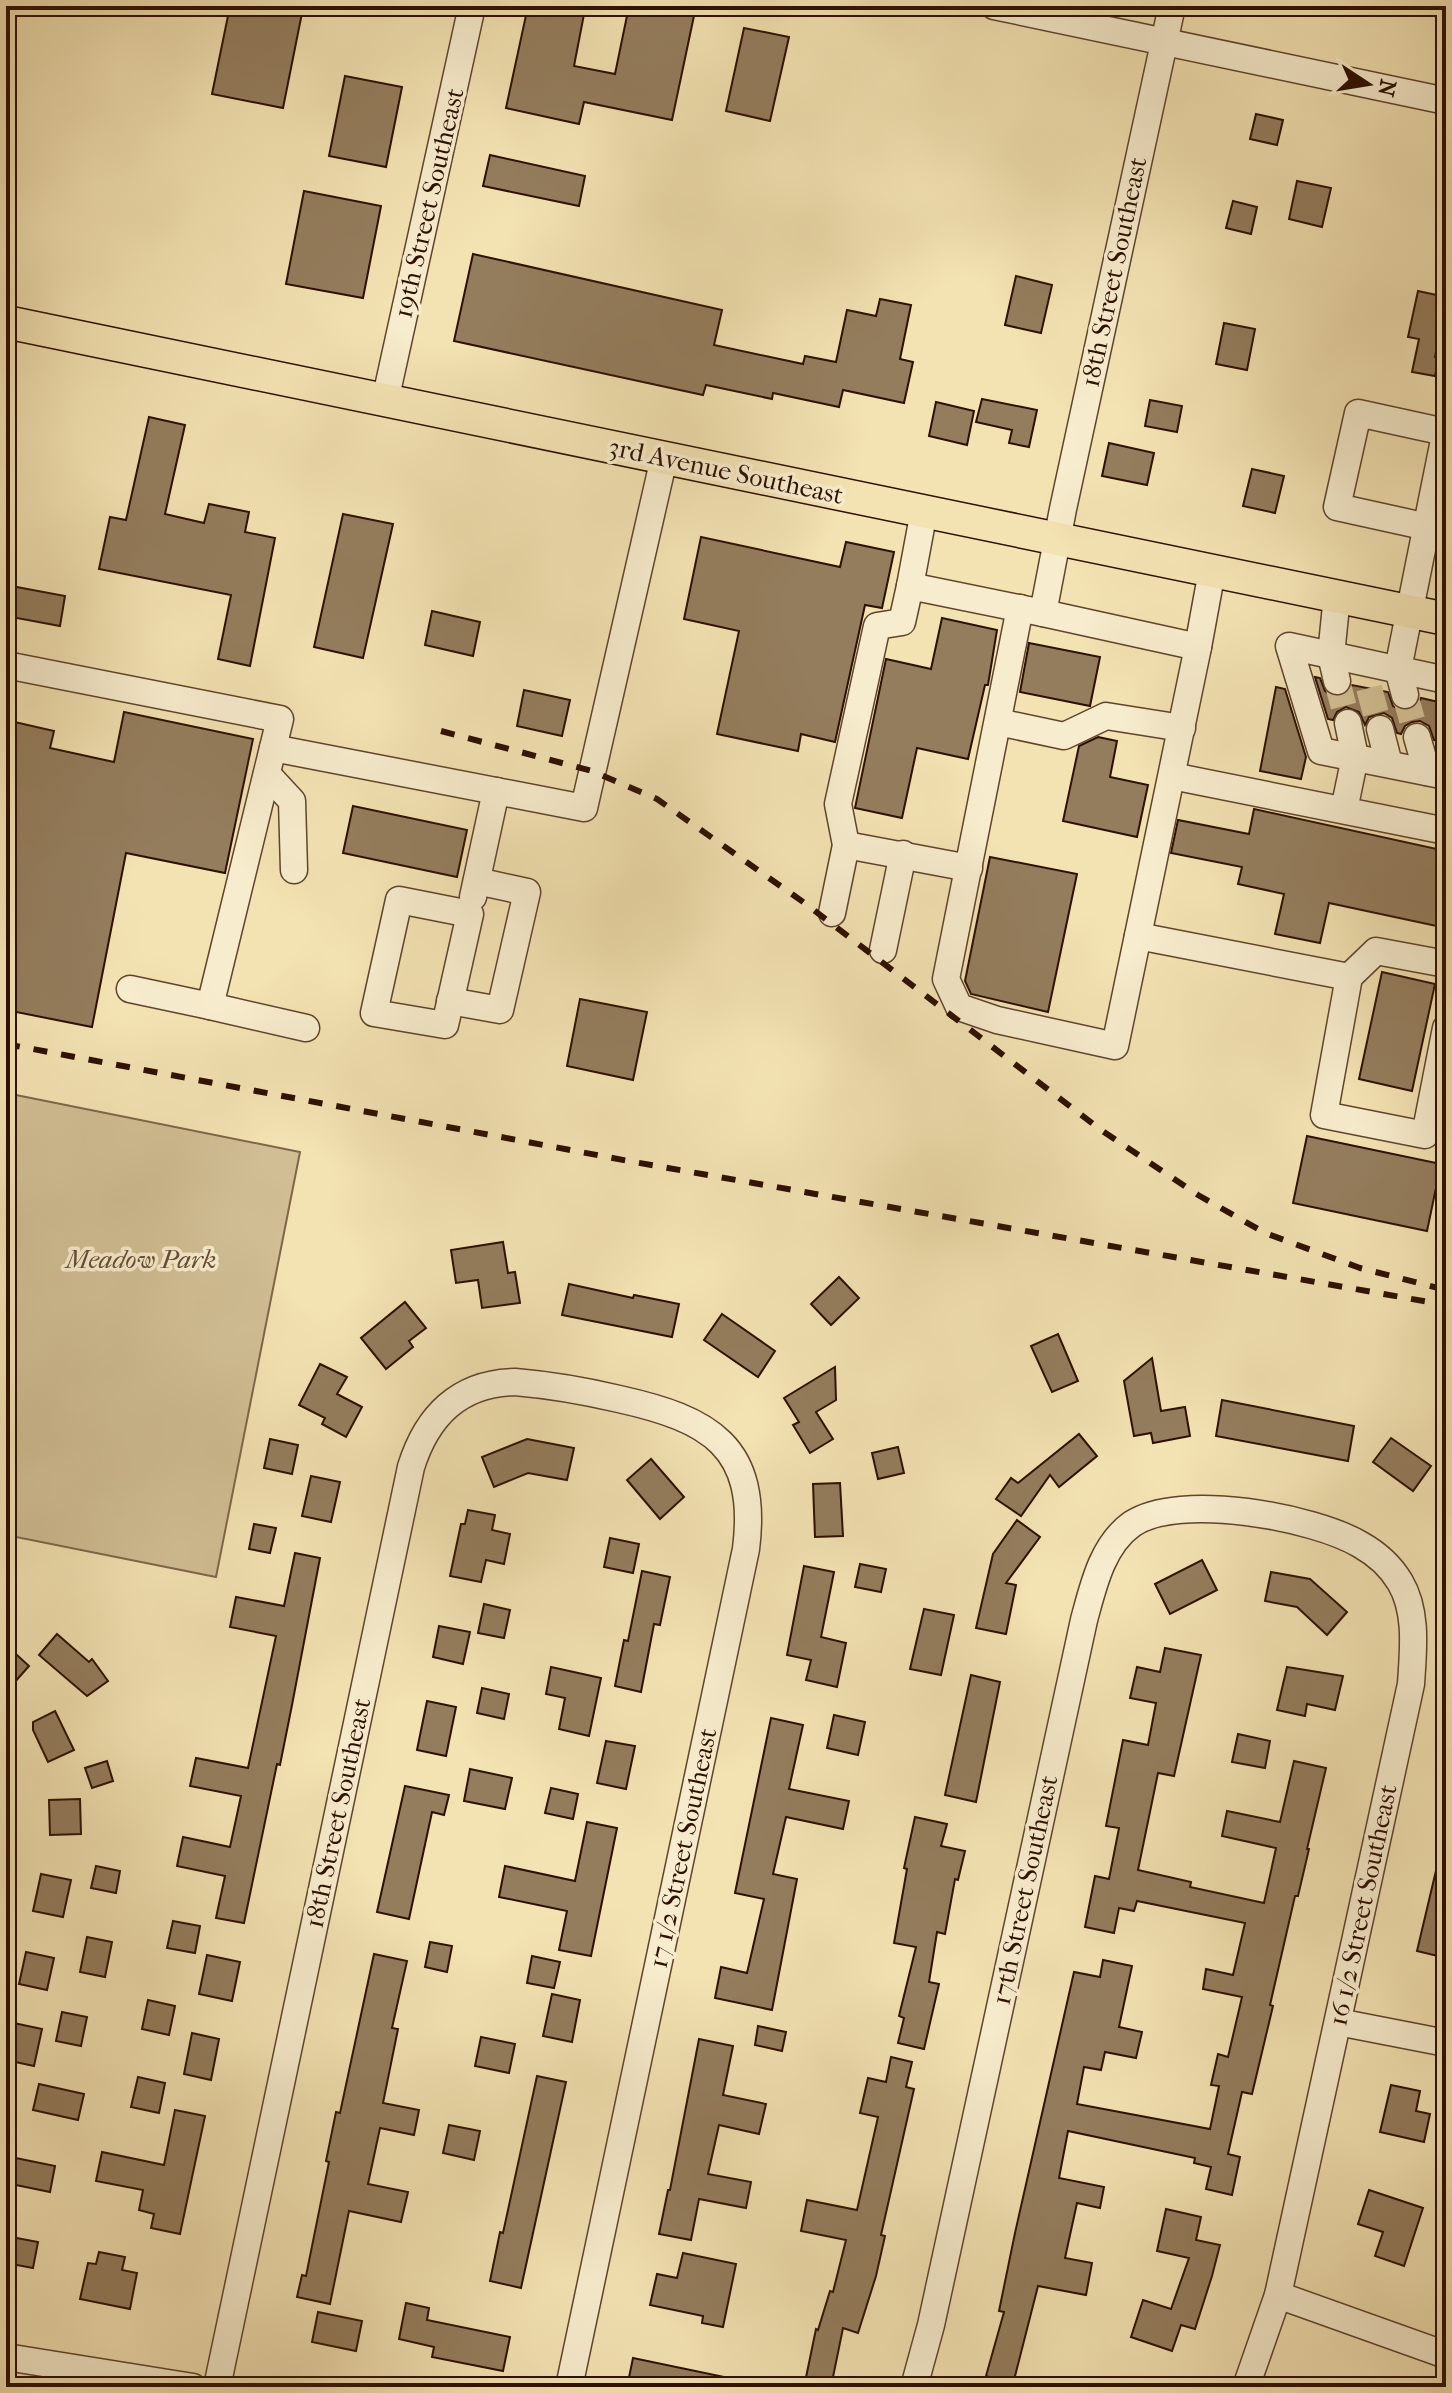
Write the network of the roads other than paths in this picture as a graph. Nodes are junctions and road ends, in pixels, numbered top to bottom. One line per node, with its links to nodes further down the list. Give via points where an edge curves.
1 (472, 6): 7 (street, 19th Street Southeast)
2 (994, 6): 4 (street)
3 (1172, 6): 4 (street, 18th Street Southeast)
4 (1164, 42): 5 (street); 13 (street, 18th Street Southeast)
5 (1446, 101)
6 (6, 322): 7 (main road, 3rd Avenue Southeast)
7 (385, 401): 9 (main road, 3rd Avenue Southeast)
8 (1446, 431): 10 (street); 12 (street, via 1358,413 1337,507)
9 (664, 458): 11 (main road, 3rd Avenue Southeast); 40 (street, via 584,808)
10 (1441, 478): 12 (street)
11 (924, 511): 13 (main road, 3rd Avenue Southeast); 15 (street)
12 (1436, 529): 18 (street)
13 (1057, 538): 14 (main road, 3rd Avenue Southeast); 17 (street, 18th Street Southeast)
14 (1212, 571): 16 (main road, 3rd Avenue Southeast); 20 (street)
15 (910, 586): 17 (street); 43 (street, via 902,622 877,626 838,804)
16 (1337, 596): 18 (main road, 3rd Avenue Southeast); 21 (street)
17 (1032, 611): 20 (street); 29 (street, 18th Street Southeast)
18 (1408, 611): 19 (main road, 3rd Avenue Southeast); 24 (street)
19 (1446, 619)
20 (1198, 647): 31 (street)
21 (1331, 655): 22 (street); 26 (street); 35 (street, via 1289,646 1321,751)
22 (1362, 661): 24 (street); 27 (street)
23 (6, 665): 34 (street, via 280,719)
24 (1398, 669): 25 (street); 28 (street)
25 (1446, 680)
26 (1337, 681)
27 (1369, 688)
28 (1405, 695)
29 (998, 722): 31 (street, via 1064,736 1106,716); 45 (street, 18th Street Southeast)
30 (1348, 723): 35 (street)
31 (1182, 728): 39 (street)
32 (1380, 729): 36 (street)
33 (1417, 737): 38 (street)
34 (273, 748): 37 (street); 40 (street)
35 (1355, 757): 36 (street); 41 (street)
36 (1389, 764): 38 (street)
37 (267, 774): 46 (street, via 292,801); 56 (street)
38 (1437, 774)
39 (1172, 776): 41 (street); 50 (street)
40 (496, 791): 47 (street)
41 (1344, 810): 42 (street)
42 (1446, 831)
43 (846, 845): 44 (street); 48 (street)
44 (903, 854): 45 (street); 51 (street)
45 (969, 868): 50 (street, 18th Street Southeast, via 946,979 959,1007 1115,1046)
46 (294, 870)
47 (477, 881): 49 (street); 55 (street, via 527,892 500,1010)
48 (832, 913)
49 (470, 914): 55 (street); 55 (street, via 399,900 374,1013 445,1025)
50 (1138, 936): 53 (street)
51 (883, 950)
52 (1446, 964): 53 (street, via 1376,951)
53 (1349, 977): 58 (street, via 1324,1115 1425,1135)
54 (130, 989): 56 (street)
55 (450, 1001)
56 (210, 1006): 57 (street)
57 (306, 1028)
58 (1446, 1028)
59 (601, 1395): 67 (street, 18th Street Southeast, via 493,1383 456,1399 421,1438); 68 (street, 17 1/2 Street Southeast, via 678,1414 714,1435 741,1474 750,1518)
60 (1253, 1514): 61 (street, 16 1/2 Street Southeast, via 1313,1526 1360,1544 1400,1581 1411,1615 1411,1684); 69 (street, 17th Street Southeast, via 1205,1507 1154,1514 1123,1533 1099,1571)
61 (1338, 2022): 62 (street); 63 (street, 16 1/2 Street Southeast)
62 (1446, 2043)
63 (1278, 2295): 64 (street); 70 (street, 16 1/2 Street Southeast)
64 (1446, 2355)
65 (6, 2357): 66 (street)
66 (193, 2387)
67 (217, 2387)
68 (569, 2387)
69 (914, 2387)
70 (1246, 2387)

